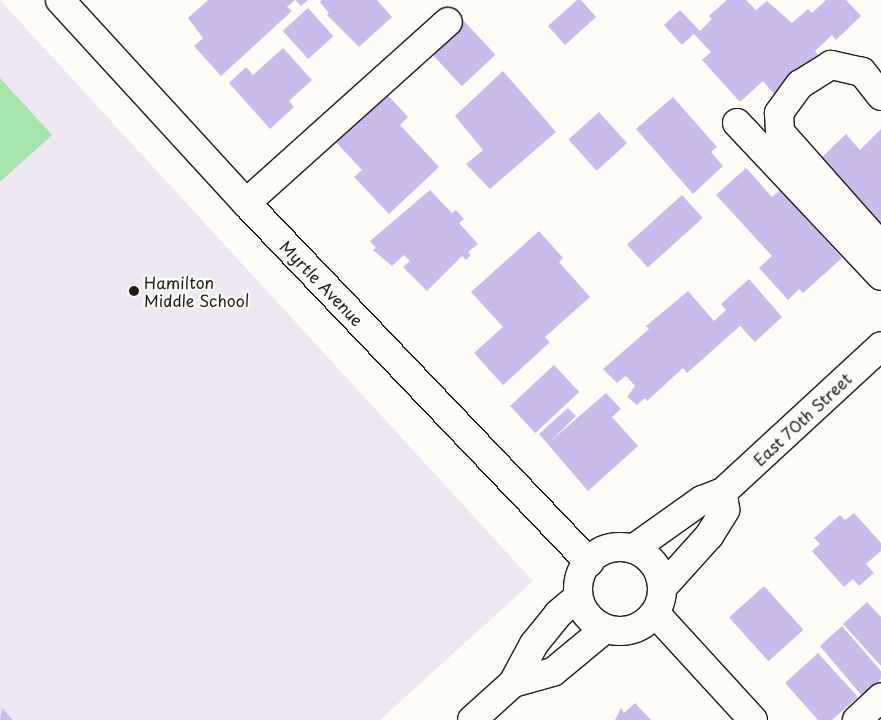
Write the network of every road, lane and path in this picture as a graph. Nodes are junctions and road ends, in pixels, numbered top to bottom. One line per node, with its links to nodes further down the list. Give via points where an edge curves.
1 (60, 0): 5 (street, Myrtle Avenue)
2 (448, 22): 5 (street)
3 (881, 96): 6 (street, via 862,72 831,65 800,84 779,113 780,132)
4 (737, 123): 7 (street)
5 (246, 203): 11 (street, Myrtle Avenue)
6 (881, 246)
7 (881, 276)
8 (881, 346): 9 (street, East 70th Street)
9 (723, 492): 10 (street, East 70th Street, via 702,500); 12 (street, via 725,510 708,536)
10 (633, 549): 11 (street, via 617,547 604,550); 12 (street, via 653,562)
11 (588, 562): 13 (street, via 579,582)
12 (663, 587): 14 (street)
13 (578, 597): 15 (street, via 583,610); 16 (street, via 558,614 534,644)
14 (656, 612): 15 (street, via 633,630); 19 (street)
15 (605, 629): 16 (street, via 553,672)
16 (513, 683): 18 (street)
17 (881, 698): 20 (street)
18 (472, 720)
19 (753, 720)
20 (857, 720)

